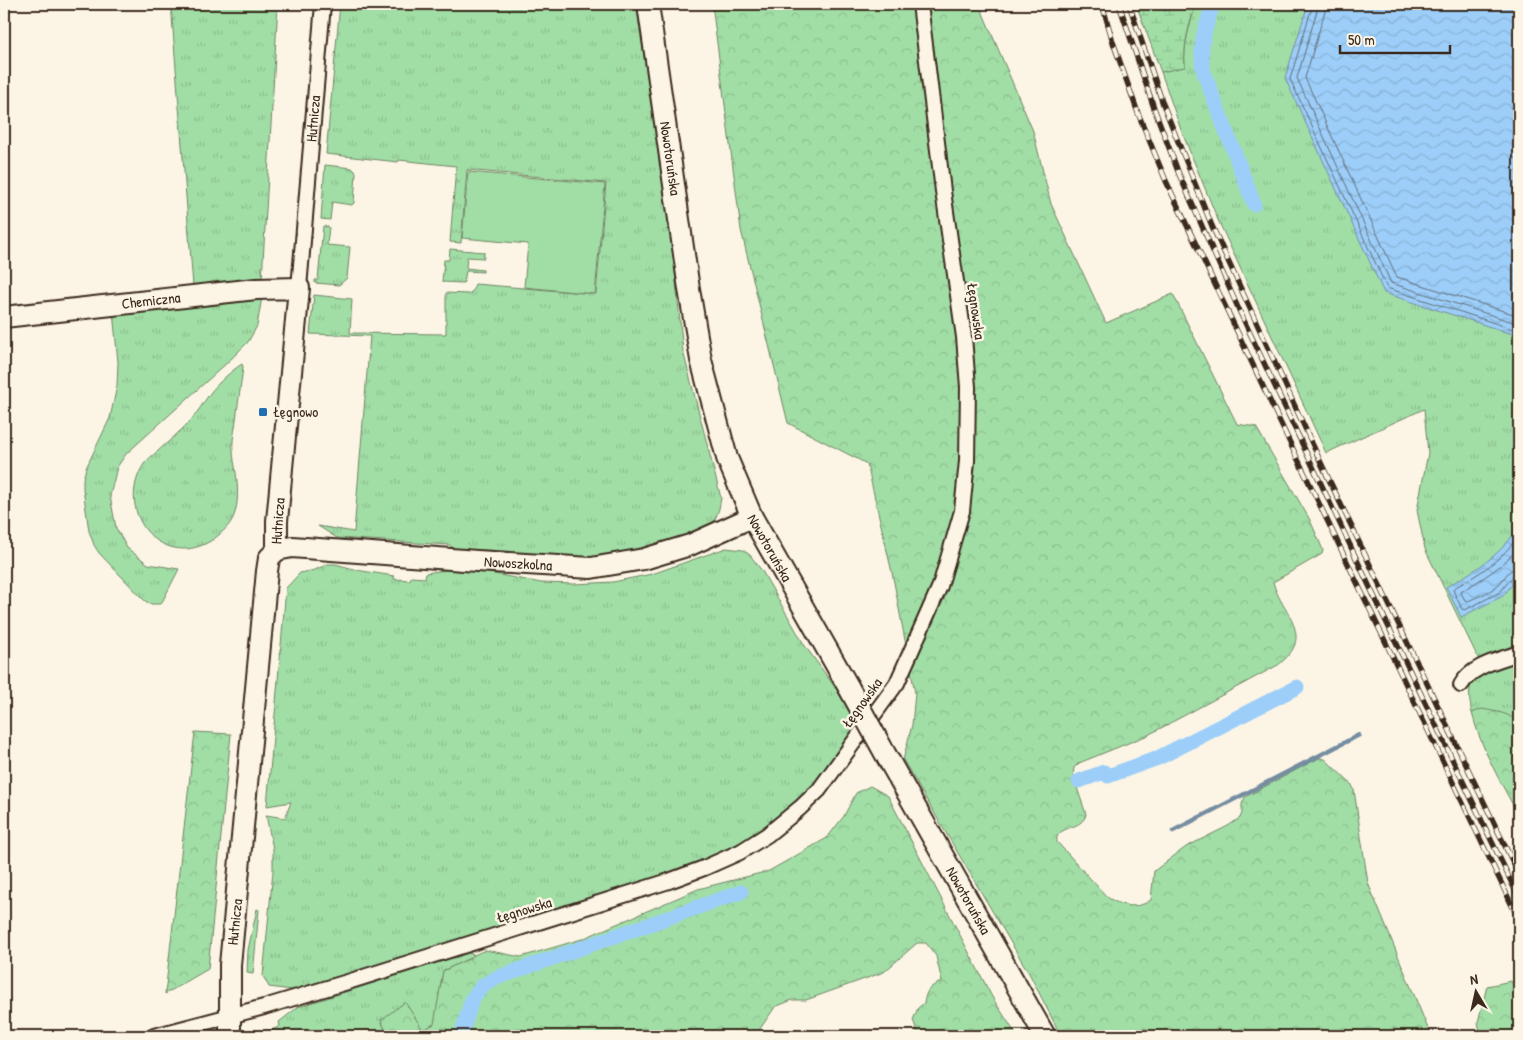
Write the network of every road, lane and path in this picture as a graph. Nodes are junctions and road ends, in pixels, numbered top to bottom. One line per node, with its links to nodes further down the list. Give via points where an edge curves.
1 (323, 4): 4 (street, Hutnicza)
2 (648, 4): 6 (street, Nowotoruńska, via 701,360 727,458)
3 (920, 4): 10 (street, Łęgnowska, via 964,337 968,387 967,461 962,511 940,586 897,683 819,790 767,835 740,852 687,875 616,898 309,994)
4 (299, 288): 5 (street, Chemiczna, via 256,289); 7 (street, Hutnicza)
5 (4, 317)
6 (752, 517): 7 (street, Nowoszkolna, via 690,545 644,559 591,568 292,547); 13 (street, Nowotoruńska, bridge)
7 (277, 550): 10 (street, Hutnicza, via 269,558 267,570 230,965)
8 (1519, 652): 9 (street, via 1472,672)
9 (1461, 684)
10 (230, 1015): 11 (street, Łęgnowska); 12 (street, Hutnicza)
11 (154, 1036)
12 (230, 1036)
13 (1045, 1036)

